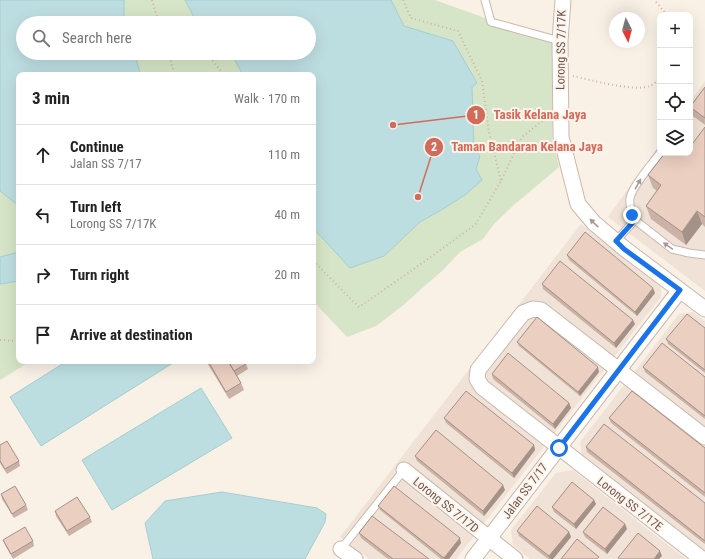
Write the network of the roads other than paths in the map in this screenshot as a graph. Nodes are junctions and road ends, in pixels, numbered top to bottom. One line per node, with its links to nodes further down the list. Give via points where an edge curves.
1 (485, 0): 3 (lane, via 491,22)
2 (563, 0): 3 (street, Lorong SS 7/17K)
3 (560, 41): 8 (street, Lorong SS 7/17K, one-way to 3, via 594,223 578,204 561,137)
4 (705, 95): 5 (lane)
5 (693, 110)
6 (658, 156): 7 (lane, one-way to 6, via 630,198)
7 (635, 220): 8 (lane); 9 (lane, one-way to 7, via 672,249)
8 (616, 241): 10 (street, Lorong SS 7/17K)
9 (705, 255)
10 (680, 290): 11 (street, Lorong SS 7/17K); 12 (street, Jalan SS 7/17)
11 (705, 309)
12 (619, 370): 13 (street); 14 (street, Jalan SS 7/17); 14 (street, Lorong SS 7/17E, via 541,310 533,309 523,313 478,370 477,379 482,387)
13 (705, 438)
14 (559, 448): 16 (street, Jalan SS 7/17); 21 (street, Lorong SS 7/17E)
15 (404, 470): 16 (street, Lorong SS 7/17D); 17 (lane)
16 (489, 539): 19 (street, Jalan SS 7/17); 20 (street, Lorong SS 7/17D)
17 (341, 549): 18 (street)
18 (355, 559)
19 (474, 559)
20 (515, 559)
21 (702, 559)

